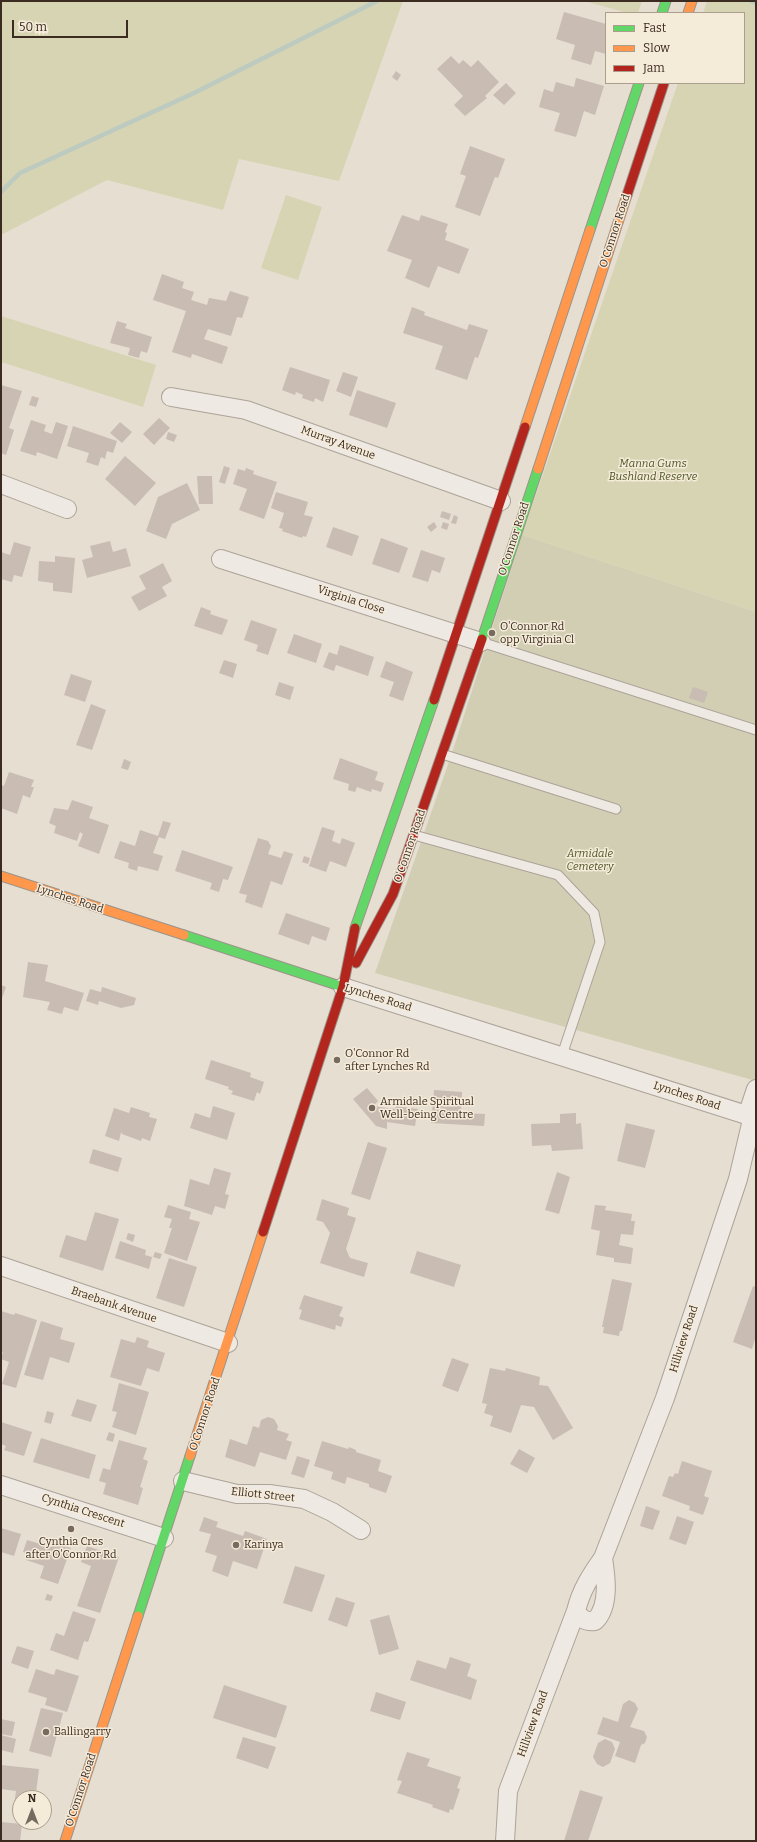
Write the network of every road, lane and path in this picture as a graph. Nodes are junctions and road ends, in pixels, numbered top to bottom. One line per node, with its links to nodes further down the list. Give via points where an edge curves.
1 (666, 1): 3 (street)
2 (692, 1): 4 (street)
3 (662, 12)
4 (688, 12)
5 (639, 84): 9 (street, O'Connor Road)
6 (664, 84): 13 (street, O'Connor Road)
7 (171, 397): 9 (street, Murray Avenue, via 246,410)
8 (1, 484): 10 (street)
9 (502, 501): 12 (street, O'Connor Road)
10 (67, 509)
11 (221, 559): 12 (street, Virginia Close)
12 (457, 634): 13 (street, Virginia Close); 19 (street, O'Connor Road, via 357,921)
13 (480, 642): 14 (lane); 15 (street, O'Connor Road)
14 (756, 730)
15 (442, 754): 16 (lane); 17 (street, O'Connor Road)
16 (616, 809)
17 (414, 834): 19 (street, O'Connor Road, via 393,894); 20 (lane, via 558,875 594,913 600,942)
18 (1, 876): 19 (street, Lynches Road)
19 (343, 987): 20 (street, Lynches Road); 24 (street, O'Connor Road)
20 (562, 1055): 22 (street, Lynches Road)
21 (756, 1089): 22 (street, Hillview Road, via 750,1107)
22 (753, 1117): 29 (street, Hillview Road, via 738,1179 665,1398)
23 (1, 1266): 24 (street, Braebank Avenue)
24 (228, 1343): 25 (street, O'Connor Road)
25 (183, 1481): 27 (street, Elliott Street, via 237,1494 269,1494 304,1499 332,1512); 28 (street, O'Connor Road)
26 (1, 1485): 28 (street, Cynthia Crescent)
27 (360, 1530)
28 (164, 1538): 31 (street, O'Connor Road)
29 (603, 1558): 30 (street, Hillview Road, via 578,1599); 30 (street, Hillview Road, via 606,1577 603,1606 599,1616 595,1621 587,1621)
30 (576, 1611): 32 (street, Hillview Road, via 508,1791)
31 (65, 1841)
32 (505, 1841)

